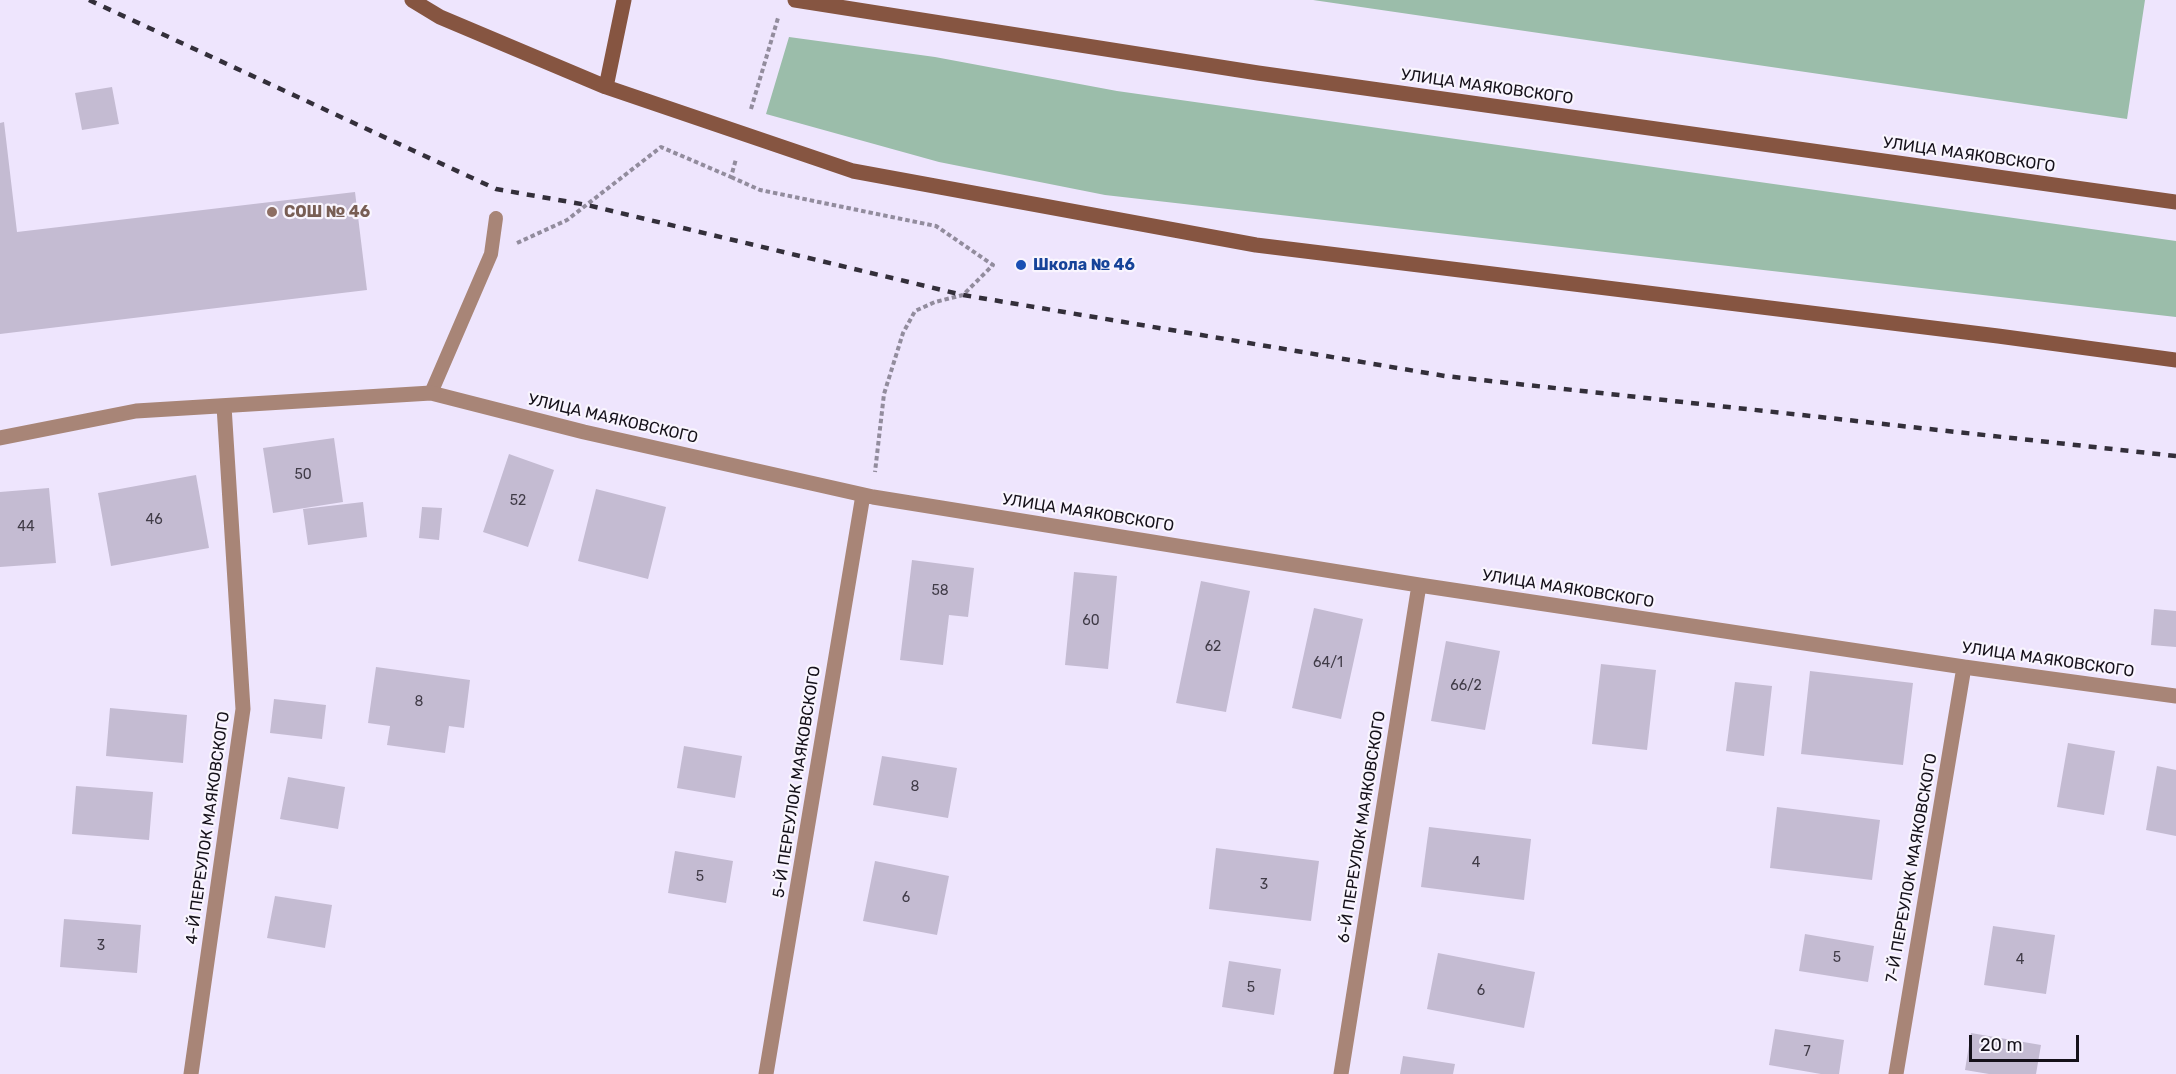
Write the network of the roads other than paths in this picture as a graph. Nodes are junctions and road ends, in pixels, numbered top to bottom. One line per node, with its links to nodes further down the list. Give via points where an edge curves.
1 (412, 0): 4 (main road, via 450,21)
2 (624, 0): 4 (main road)
3 (795, 0): 5 (main road, УЛИЦА МАЯКОВСКОГО, via 1258,74)
4 (606, 87): 7 (main road, via 853,171 1256,245)
5 (2176, 202)
6 (496, 218): 8 (lane, via 491,254)
7 (2176, 360)
8 (431, 393): 9 (street, УЛИЦА МАЯКОВСКОГО); 11 (street, УЛИЦА МАЯКОВСКОГО)
9 (224, 406): 10 (street, УЛИЦА МАЯКОВСКОГО, via 136,411); 15 (street, 4-Й ПЕРЕУЛОК МАЯКОВСКОГО, via 243,709)
10 (0, 438)
11 (868, 496): 12 (street, УЛИЦА МАЯКОВСКОГО); 16 (street, 5-Й ПЕРЕУЛОК МАЯКОВСКОГО)
12 (1419, 585): 13 (street, УЛИЦА МАЯКОВСКОГО); 17 (street, 6-Й ПЕРЕУЛОК МАЯКОВСКОГО)
13 (1964, 667): 14 (street, УЛИЦА МАЯКОВСКОГО); 18 (street, 7-Й ПЕРЕУЛОК МАЯКОВСКОГО)
14 (2176, 696)
15 (191, 1074)
16 (766, 1074)
17 (1341, 1074)
18 (1896, 1074)

